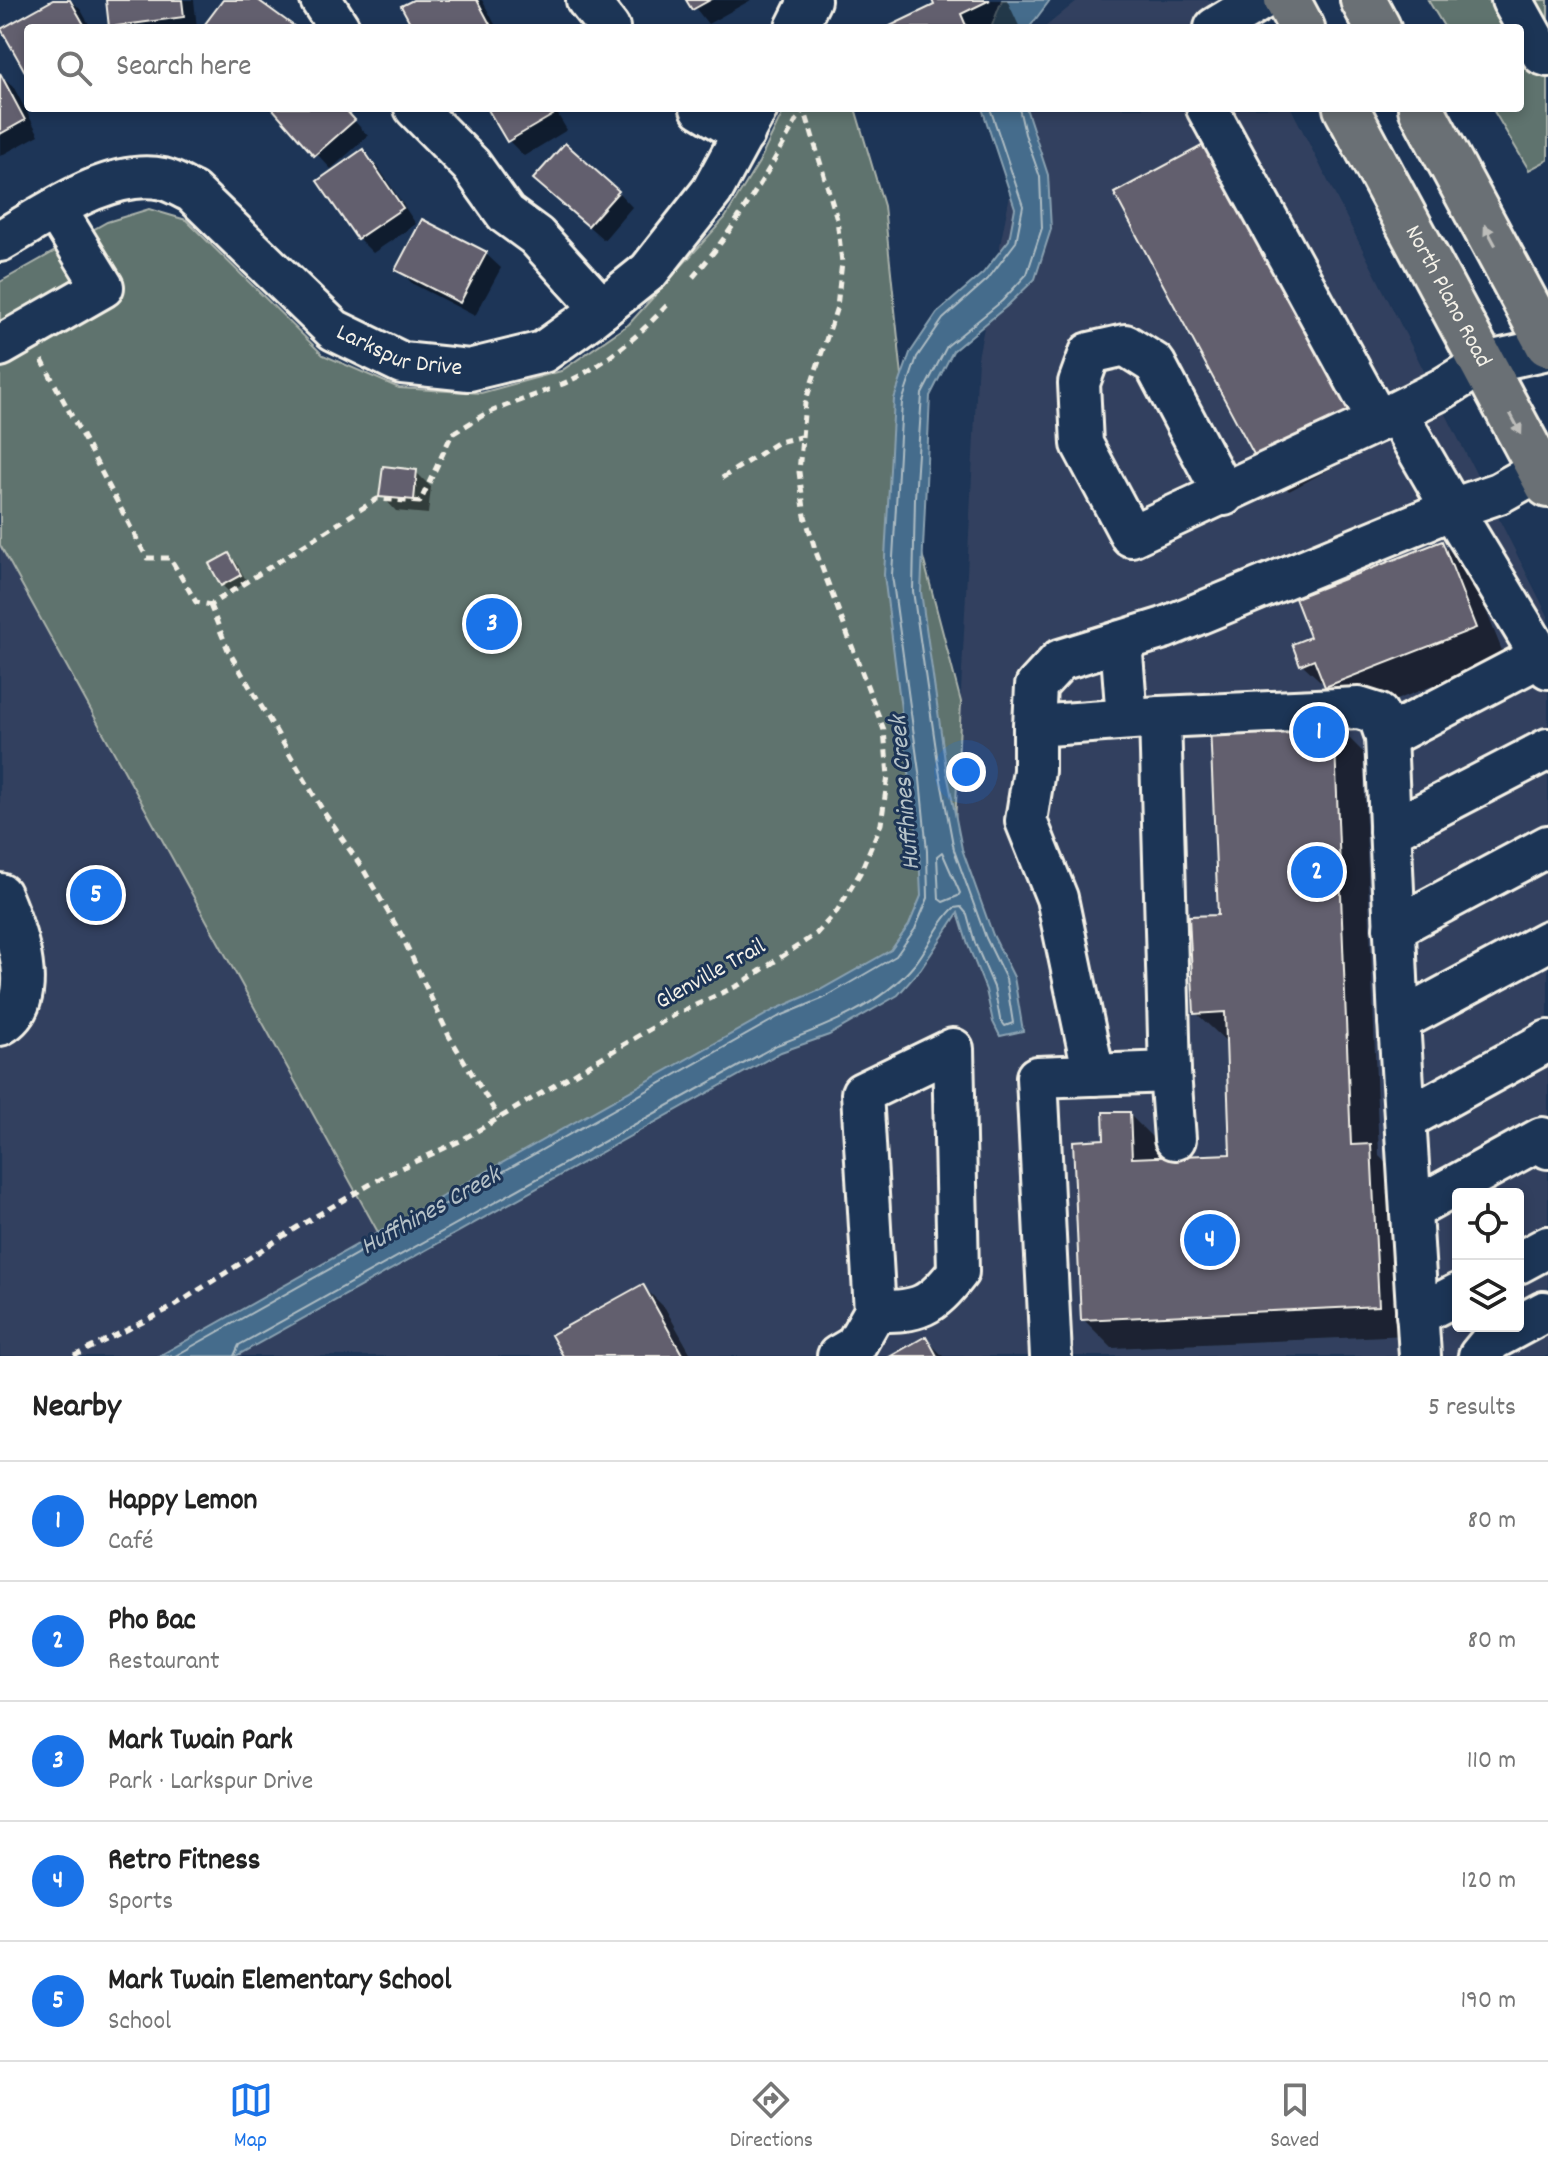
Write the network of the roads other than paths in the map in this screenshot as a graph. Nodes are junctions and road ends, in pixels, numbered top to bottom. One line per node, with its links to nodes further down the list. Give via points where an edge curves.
1 (321, 0): 9 (street)
2 (587, 0): 10 (street)
3 (810, 0): 11 (street)
4 (1261, 0): 12 (street)
5 (1287, 0): 13 (main road)
6 (1319, 0): 14 (main road)
7 (1363, 0): 15 (main road)
8 (1512, 0): 16 (street)
9 (336, 24)
10 (606, 24)
11 (798, 24)
12 (1222, 24)
13 (1300, 24)
14 (1316, 24)
15 (1376, 24)
16 (1548, 56)
17 (419, 112): 26 (street, via 471,165 506,214 536,236)
18 (716, 112): 22 (street)
19 (1209, 112): 30 (street)
20 (1348, 112): 29 (main road, North Plano Road)
21 (1423, 112): 25 (main road, one-way to 21)
22 (751, 121): 26 (street, Larkspur Drive, via 712,191 649,271)
23 (56, 210): 24 (street, Larkspur Drive); 26 (street, Larkspur Drive, via 121,178 162,179 192,192 334,330 402,363 469,370 543,352); 27 (street, via 103,287)
24 (0, 241)
25 (1537, 298): 28 (main road); 29 (street)
26 (602, 309)
27 (13, 339)
28 (1548, 347): 29 (street)
29 (1484, 363): 30 (street); 31 (main road, North Plano Road, one-way to 31)
30 (1387, 417): 32 (street); 33 (street)
31 (1544, 477): 33 (street)
32 (1224, 495): 32 (street, via 1155,364 1125,345 1090,353 1079,383 1082,444 1131,536)
33 (1452, 509): 34 (street); 35 (street)
34 (1121, 641): 36 (street); 37 (street, via 1060,660 1036,686)
35 (1545, 662): 38 (street)
36 (1143, 718): 37 (street); 38 (street, via 1359,708 1378,714); 48 (street)
37 (1034, 726): 49 (street, via 1026,821 1057,898)
38 (1386, 737): 40 (street)
39 (1548, 749): 40 (street)
40 (1390, 831): 43 (street)
41 (1548, 846): 43 (street)
42 (0, 894): 46 (street, via 20,951 24,994)
43 (1394, 928): 45 (street)
44 (1548, 941): 45 (street)
45 (1399, 1021): 50 (street)
46 (0, 1025)
47 (1548, 1041): 50 (street)
48 (1170, 1072): 49 (street); 51 (street)
49 (1094, 1075): 62 (street, via 1037,1077)
50 (1406, 1119): 53 (street)
51 (1175, 1139)
52 (1548, 1148): 53 (street, via 1542,1138)
53 (1411, 1210): 58 (street)
54 (1548, 1247): 55 (street)
55 (1524, 1260)
56 (1452, 1297): 58 (street)
57 (875, 1311): 57 (street, via 862,1093 953,1049 958,1272 926,1304 907,1312); 61 (street, via 855,1346)
58 (1417, 1315): 63 (street)
59 (1540, 1318): 64 (street, via 1492,1340); 65 (street)
60 (1467, 1332): 63 (street)
61 (838, 1356)
62 (1051, 1356)
63 (1420, 1356)
64 (1479, 1356)
65 (1510, 1356)

